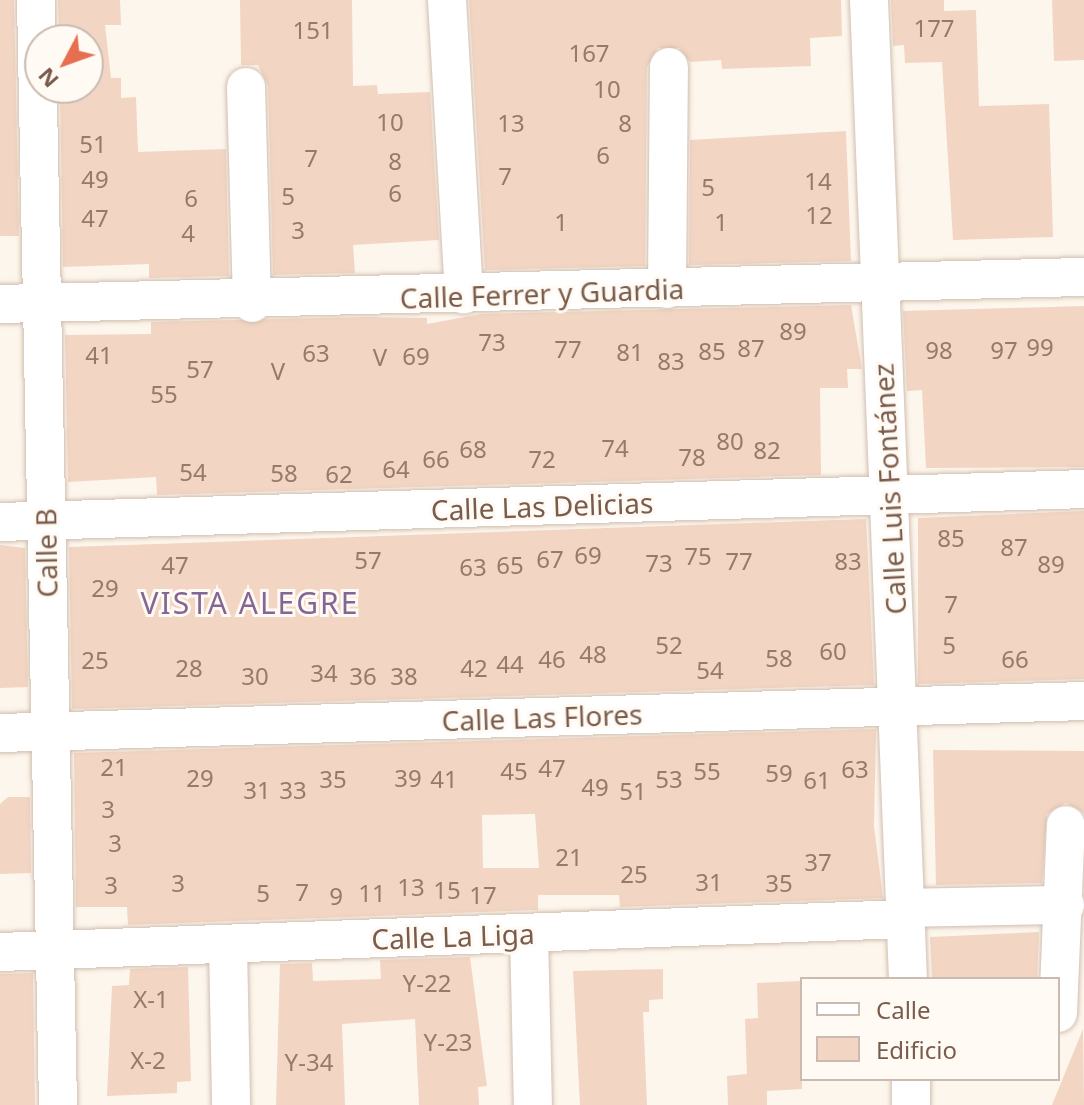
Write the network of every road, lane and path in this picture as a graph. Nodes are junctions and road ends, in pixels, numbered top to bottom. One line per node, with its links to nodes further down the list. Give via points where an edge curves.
1 (36, 0): 12 (street, Calle B)
2 (447, 0): 9 (street)
3 (869, 0): 7 (street, Calle Luis Fontánez)
4 (669, 67): 8 (street)
5 (246, 87): 10 (street)
6 (1084, 277): 7 (street, Calle Ferrer y Guardia)
7 (880, 283): 8 (street, Calle Ferrer y Guardia); 14 (street, Calle Luis Fontánez)
8 (667, 289): 9 (street, Calle Ferrer y Guardia)
9 (464, 295): 10 (street, Calle Ferrer y Guardia)
10 (252, 303): 12 (street, Calle Ferrer y Guardia)
11 (0, 304): 12 (street, Calle Ferrer y Guardia)
12 (41, 307): 16 (street, Calle B)
13 (1084, 489): 14 (street, Calle Las Delicias)
14 (890, 495): 16 (street, Calle Las Delicias); 18 (street, Calle Luis Fontánez)
15 (0, 522): 16 (street, Calle Las Delicias)
16 (45, 522): 19 (street, Calle B)
17 (1084, 701): 18 (street, Calle Las Flores)
18 (899, 705): 19 (street, Calle Las Flores); 23 (street, Calle Luis Fontánez)
19 (48, 732): 20 (street, Calle Las Flores); 27 (street, Calle B)
20 (0, 733)
21 (1066, 825): 22 (street)
22 (1065, 905): 23 (street, Calle La Liga); 29 (street)
23 (906, 914): 24 (street, Calle La Liga); 28 (street, Calle Luis Fontánez)
24 (529, 933): 25 (street, Calle La Liga); 33 (street)
25 (228, 945): 27 (street, Calle La Liga); 32 (street)
26 (0, 952): 27 (street, Calle La Liga)
27 (54, 952): 31 (street, Calle B)
28 (908, 977)
29 (1060, 982)
30 (911, 1081): 34 (street)
31 (58, 1105)
32 (231, 1105)
33 (533, 1105)
34 (911, 1105)

